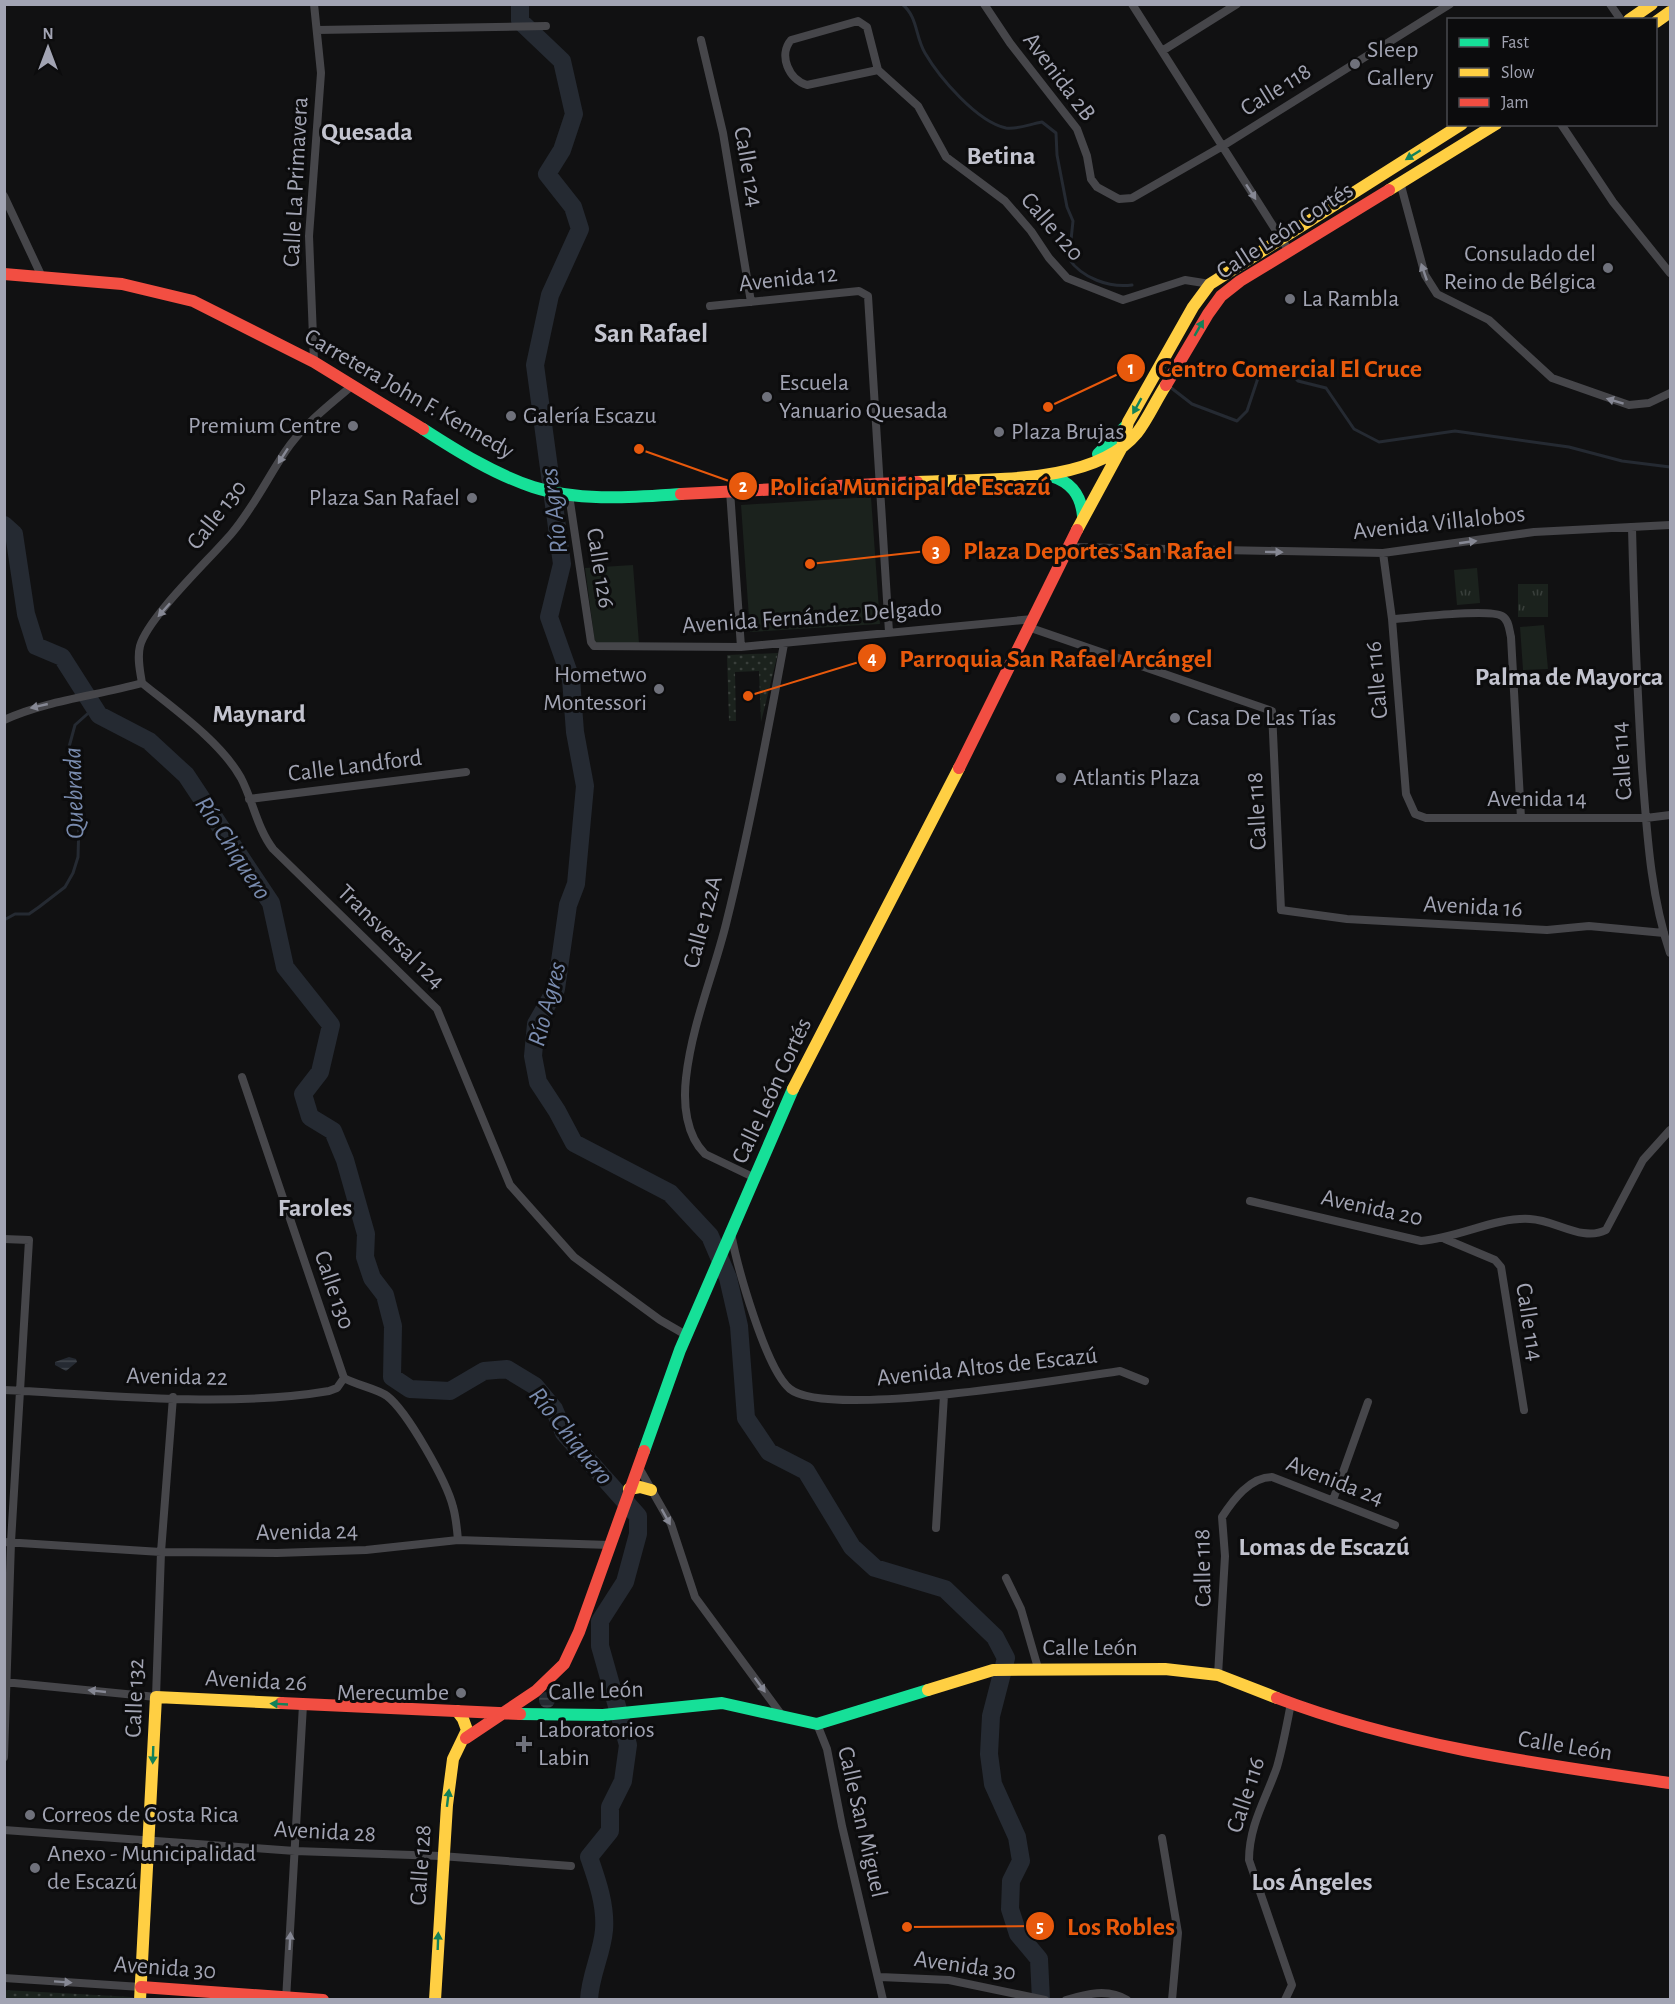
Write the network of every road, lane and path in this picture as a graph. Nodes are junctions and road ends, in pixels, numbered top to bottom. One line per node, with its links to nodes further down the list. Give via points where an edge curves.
1 (314, 4): 13 (street, Calle La Primavera)
2 (984, 4): 23 (street, Avenida 2B, via 1077,129 1091,179 1102,192)
3 (1132, 4): 15 (street)
4 (1237, 4): 15 (street)
5 (1450, 4): 20 (street, Calle 118)
6 (1610, 4): 9 (street)
7 (1652, 4): 10 (main road)
8 (1671, 12): 11 (main road)
9 (1620, 18)
10 (1632, 18)
11 (1657, 21)
12 (546, 26): 13 (street)
13 (317, 30): 32 (street, Calle La Primavera, via 321,73 309,236)
14 (701, 40): 30 (street, Calle 124, via 723,133)
15 (1161, 51): 20 (street)
16 (878, 70): 16 (street, via 807,85 792,75 784,55 791,40 858,21 867,27); 29 (street, Calle 120, via 918,106 946,157 1011,207 1067,278 1123,300 1185,280)
17 (1459, 126): 24 (main road, Calle León Cortés, one-way to 24)
18 (1493, 126): 21 (main road, Calle León Cortés)
19 (1562, 126): 26 (street, via 1613,202)
20 (1221, 147): 23 (street, Calle 118, via 1132,198); 24 (street, one-way to 24)
21 (1400, 182): 25 (main road, Calle León Cortés); 34 (street, one-way to 21, via 1649,404 1629,405 1552,378 1489,320 1437,294 1425,275)
22 (4, 196): 28 (street)
23 (1119, 199)
24 (1280, 237): 25 (street); 29 (main road, Calle León Cortés)
25 (1289, 251): 36 (main road, Calle León Cortés, one-way to 25, via 1137,433 1221,296)
26 (1671, 273)
27 (4, 274): 28 (main road, Carretera John F. Kennedy)
28 (42, 277): 32 (main road, Carretera John F. Kennedy, via 122,284 193,301)
29 (1210, 284): 35 (main road, Calle León Cortés, one-way to 35, via 1186,318)
30 (751, 302): 31 (street, Avenida 12); 39 (street, Avenida 12, via 859,291 868,296)
31 (710, 306)
32 (314, 362): 33 (main road, Carretera John F. Kennedy)
33 (353, 385): 41 (main road, Carretera John F. Kennedy, via 464,455 533,487); 53 (street, Calle 130, one-way to 53, via 310,421 232,533 156,618 140,646)
34 (1671, 393)
35 (1126, 426): 36 (main road, Calle León Cortés); 37 (main road)
36 (1122, 447): 37 (main road, Carretera John F. Kennedy); 42 (main road, Calle León Cortés)
37 (1083, 467): 38 (main road, Carretera John F. Kennedy)
38 (1041, 475): 39 (main road, Carretera John F. Kennedy); 42 (main road, via 1055,476 1077,492 1083,504)
39 (882, 482): 40 (main road, Carretera John F. Kennedy); 49 (street)
40 (729, 491): 41 (main road, Carretera John F. Kennedy, via 612,497); 52 (street)
41 (563, 493): 51 (street, Calle 126)
42 (1083, 518): 45 (main road, Calle León Cortés)
43 (1671, 525): 44 (street, Avenida Villalobos)
44 (1632, 528): 46 (street, Avenida Villalobos, one-way to 44, via 1534,532); 61 (street, Calle 114)
45 (1068, 548): 46 (street, Avenida Villalobos, one-way to 46); 48 (main road, Calle León Cortés)
46 (1383, 554): 47 (street, Calle 116)
47 (1392, 620): 58 (street, Calle 116); 60 (street, via 1485,613 1500,615 1508,621)
48 (1030, 623): 49 (street, Avenida Fernández Delgado); 54 (street, Avenida Fernández Delgado); 67 (main road, Calle León Cortés, via 946,795 799,1076)
49 (889, 632): 50 (street, Avenida Fernández Delgado)
50 (784, 644): 52 (street, Avenida Fernández Delgado); 67 (street, Calle 122A, via 725,926 698,1016 686,1078 688,1124 699,1148)
51 (594, 646): 52 (street, Avenida Fernández Delgado)
52 (741, 647)
53 (142, 683): 55 (street, one-way to 55, via 28,709); 57 (street, Transversal 124, via 231,762)
54 (1272, 711): 62 (street, Calle 118)
55 (4, 720)
56 (466, 772): 57 (street, Calle Landford)
57 (249, 800): 72 (street, Transversal 124, via 273,849 437,1009 510,1185 574,1257)
58 (1409, 805): 60 (street, Avenida 14, via 1415,814 1426,818)
59 (1671, 815): 61 (street, Avenida 14)
60 (1521, 818): 61 (street, Avenida 14)
61 (1646, 818): 63 (street, Calle 114)
62 (1281, 910): 63 (street, Avenida 16, via 1347,919 1547,930 1589,926)
63 (1664, 933): 64 (street, Calle 114)
64 (1671, 953)
65 (242, 1077): 73 (street, Calle 130)
66 (1671, 1130): 71 (street, Avenida 20, via 1643,1160 1606,1230 1591,1236 1530,1219 1504,1221)
67 (753, 1177): 69 (main road, Calle León Cortés)
68 (1250, 1201): 71 (street, Avenida 20, via 1421,1241)
69 (731, 1230): 72 (main road, Calle León Cortés); 77 (street, Avenida Altos de Escazú, via 736,1260 770,1358 779,1377 792,1391 808,1397 877,1400)
70 (4, 1239): 76 (street, via 29,1240)
71 (1445, 1239): 80 (street, Calle 114, via 1495,1260 1501,1267)
72 (686, 1335): 81 (main road, Calle León Cortés)
73 (344, 1378): 78 (street, Avenida 22, via 337,1388 297,1396); 88 (street, via 385,1394 401,1409 453,1506)
74 (1145, 1381): 77 (street, Avenida Altos de Escazú, via 1120,1371)
75 (4, 1390): 76 (street, Avenida 22)
76 (20, 1391): 78 (street, Avenida 22); 89 (street)
77 (944, 1395): 87 (street)
78 (173, 1397): 91 (street, Calle 132)
79 (1368, 1402): 85 (street)
80 (1524, 1410)
81 (638, 1466): 83 (main road, Calle León Cortés); 84 (street)
82 (1261, 1477): 85 (street, Avenida 24, via 1272,1477); 94 (street, Calle 118, via 1222,1517 1225,1556)
83 (628, 1490): 84 (main road); 90 (main road, Calle León Cortés)
84 (651, 1490): 103 (street, one-way to 103, via 671,1524 695,1596)
85 (1333, 1500): 86 (street, Avenida 24)
86 (1395, 1525)
87 (936, 1528)
88 (458, 1539): 90 (street, Avenida 24); 91 (street, Avenida 24, via 315,1553)
89 (8, 1542): 91 (street, Avenida 24); 95 (street)
90 (610, 1545): 96 (main road, Calle León Cortés, via 569,1654 557,1672)
91 (161, 1552): 97 (street, Calle 132)
92 (1006, 1578): 93 (street, via 1021,1609)
93 (1038, 1668): 94 (main road, Calle León, via 1165,1669); 104 (main road, Calle León, via 993,1670)
94 (1218, 1675): 98 (main road, Calle León)
95 (6, 1682): 97 (street, Avenida 26, one-way to 95); 106 (street)
96 (531, 1694): 101 (main road, Calle León Cortés); 102 (main road)
97 (156, 1697): 99 (main road, Avenida 26, one-way to 97); 110 (main road, Calle 132, one-way to 110)
98 (1291, 1703): 107 (main road, Calle León, via 1411,1739 1512,1760); 125 (street, Calle 116, via 1276,1769 1249,1842 1249,1860 1292,1985)
99 (303, 1705): 100 (main road, Avenida 26); 111 (street)
100 (457, 1711): 101 (main road, Avenida 26); 105 (main road, via 466,1723)
101 (506, 1714): 102 (main road, Calle León); 105 (main road, Calle León Cortés)
102 (535, 1714): 103 (main road, Calle León, via 603,1715 722,1703)
103 (782, 1714): 104 (main road, Calle León)
104 (817, 1724): 114 (street, Calle San Miguel, via 827,1749)
105 (466, 1738): 112 (main road, Calle 128, one-way to 105, via 454,1758)
106 (4, 1757)
107 (1671, 1783)
108 (4, 1830): 110 (street, Avenida 28)
109 (1162, 1838): 124 (street, via 1178,1934)
110 (150, 1840): 111 (street, Avenida 28); 116 (main road, Calle 132)
111 (295, 1851): 112 (street, Avenida 28); 117 (street, one-way to 111)
112 (441, 1856): 113 (street, Avenida 28); 119 (main road, Calle 128, one-way to 112)
113 (571, 1866)
114 (880, 1977): 120 (street, Calle San Miguel); 121 (street, Avenida 30, via 949,1980)
115 (4, 1978): 116 (street, Avenida 30, one-way to 116)
116 (140, 1993): 117 (main road, Avenida 30)
117 (286, 1998): 118 (main road, Avenida 30)
118 (323, 2000)
119 (435, 2000)
120 (883, 2000)
121 (1045, 2000)
122 (1066, 2000): 123 (street, via 1091,1993 1118,1994)
123 (1127, 2000)
124 (1172, 2000)
125 (1285, 2000)

